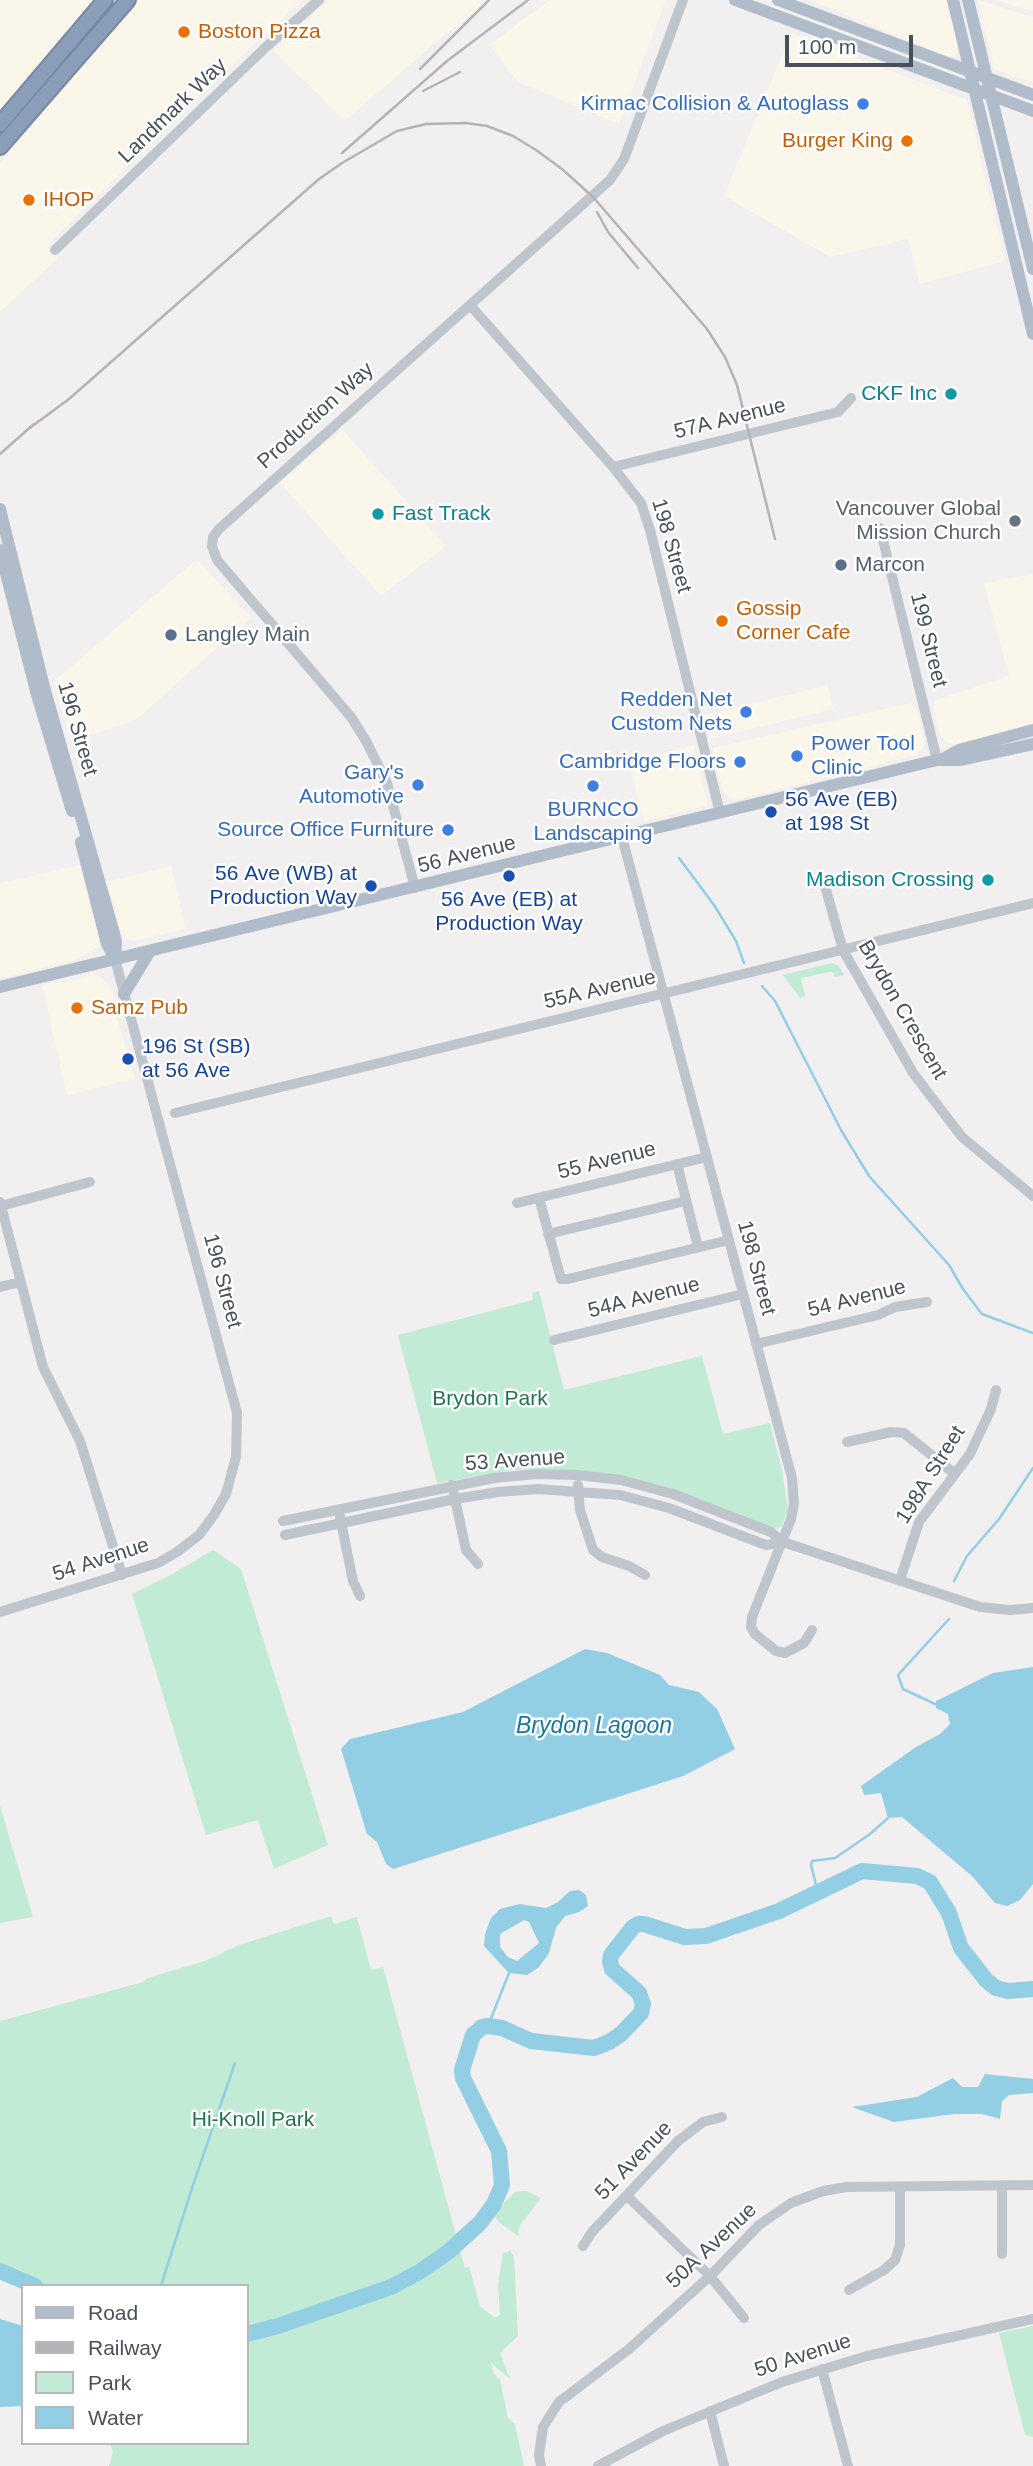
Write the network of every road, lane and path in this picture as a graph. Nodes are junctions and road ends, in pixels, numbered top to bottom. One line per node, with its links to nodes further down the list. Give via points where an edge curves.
1 (105, 0): 15 (highway)
2 (128, 0): 17 (highway)
3 (319, 0): 18 (street, Landmark Way)
4 (683, 0): 20 (street, Production Way, via 618,170)
5 (735, 0): 11 (main road)
6 (778, 0): 9 (main road)
7 (953, 0): 9 (main road)
8 (968, 0): 10 (main road)
9 (970, 71): 10 (main road); 11 (main road)
10 (986, 78): 12 (main road); 13 (main road)
11 (974, 88): 12 (main road); 21 (main road)
12 (990, 94): 14 (main road); 16 (main road)
13 (1033, 95)
14 (1027, 108): 16 (main road, via 1010,114)
15 (0, 124)
16 (999, 128): 19 (main road)
17 (0, 147)
18 (55, 250)
19 (1033, 269)
20 (470, 305): 23 (street, 198 Street); 33 (street, Production Way, via 219,529 212,546 217,560 351,717 366,741 387,783)
21 (1033, 334)
22 (851, 398): 23 (street, 57A Avenue, via 838,412)
23 (613, 467): 30 (street, 198 Street, via 637,497 648,521)
24 (0, 509): 37 (main road, 196 Street, via 44,687 113,930)
25 (880, 528): 29 (street, 199 Street)
26 (0, 550): 37 (main road, 196 Street, via 107,944)
27 (1033, 730): 28 (main road, via 1026,738); 29 (main road, 56 Avenue, via 959,750)
28 (1030, 745): 29 (main road, 56 Avenue)
29 (940, 760): 30 (main road, 56 Avenue)
30 (719, 813): 31 (main road, 56 Avenue)
31 (622, 837): 33 (main road, 56 Avenue); 40 (street, 198 Street)
32 (825, 886): 35 (street, Brydon Crescent)
33 (415, 888): 36 (main road, 56 Avenue)
34 (1033, 903): 35 (street, 55A Avenue)
35 (843, 950): 40 (street, 55A Avenue); 45 (street, Brydon Crescent, via 918,1079 962,1137)
36 (150, 951): 37 (main road, 56 Avenue); 39 (main road)
37 (115, 959): 38 (main road, 56 Avenue); 39 (street, 196 Street)
38 (0, 987)
39 (124, 994): 59 (street, 196 Street)
40 (664, 994): 41 (street, 55A Avenue); 42 (street, 198 Street)
41 (175, 1113)
42 (707, 1157): 43 (street, 55 Avenue); 51 (street, 198 Street)
43 (677, 1164): 46 (street, 55 Avenue); 47 (street)
44 (90, 1182): 49 (street)
45 (1033, 1196)
46 (539, 1198): 48 (street, 55 Avenue); 50 (street)
47 (686, 1201): 50 (street); 52 (street)
48 (517, 1203)
49 (1, 1204): 53 (street)
50 (548, 1234): 52 (street, via 561,1279)
51 (729, 1240): 52 (street); 55 (street, 198 Street)
52 (698, 1247)
53 (21, 1282): 54 (street); 73 (street, via 43,1367 80,1441)
54 (0, 1287)
55 (743, 1294): 57 (street, 54A Avenue); 58 (street, 198 Street)
56 (927, 1302): 58 (street, 54 Avenue)
57 (554, 1340)
58 (756, 1344): 71 (street, 198 Street, via 793,1487 793,1512)
59 (226, 1369): 73 (street, 54 Avenue, via 238,1427 226,1494 198,1535 177,1552)
60 (996, 1391): 62 (street, 198A Street, via 974,1448)
61 (847, 1442): 62 (street, via 904,1433)
62 (955, 1474): 75 (street, 198A Street, via 919,1522)
63 (578, 1475): 64 (street, 53 Avenue, via 537,1474); 65 (street); 71 (street, 53 Avenue, via 621,1480 673,1494 771,1532)
64 (452, 1485): 66 (street); 67 (street, 53 Avenue)
65 (578, 1490): 66 (street, 53 Avenue, via 525,1490); 71 (street, 53 Avenue, via 669,1508 766,1545); 74 (street, via 593,1550)
66 (455, 1499): 69 (street, 53 Avenue); 72 (street, via 466,1550)
67 (334, 1511): 68 (street, 53 Avenue); 69 (street)
68 (283, 1521)
69 (341, 1523): 70 (street, 53 Avenue); 76 (street)
70 (285, 1535)
71 (783, 1542): 75 (street, 53 Avenue); 79 (street, 198 Street, via 752,1617 752,1630 776,1651 785,1653 804,1643)
72 (478, 1564)
73 (122, 1575): 78 (street, 54 Avenue)
74 (645, 1575)
75 (900, 1580): 77 (street, 53 Avenue, via 980,1607)
76 (359, 1596)
77 (1033, 1608)
78 (0, 1612)
79 (812, 1630)
80 (722, 2117): 84 (street, 51 Avenue, via 690,2131)
81 (1033, 2185): 82 (street, 50A Avenue)
82 (1002, 2186): 83 (street, 50A Avenue); 86 (street)
83 (900, 2187): 87 (street, 50A Avenue, via 835,2189 800,2199 759,2225); 88 (street, via 900,2245 895,2260)
84 (627, 2196): 85 (street, 51 Avenue); 87 (street)
85 (583, 2246)
86 (1002, 2254)
87 (710, 2276): 89 (street); 93 (street, 50A Avenue, via 633,2352 559,2402 539,2441)
88 (849, 2290)
89 (744, 2318)
90 (1033, 2319): 91 (street, 50 Avenue)
91 (822, 2369): 92 (street, 50 Avenue); 96 (street)
92 (710, 2411): 94 (street, 50 Avenue); 95 (street)
93 (541, 2466)
94 (598, 2466)
95 (724, 2466)
96 (848, 2466)

